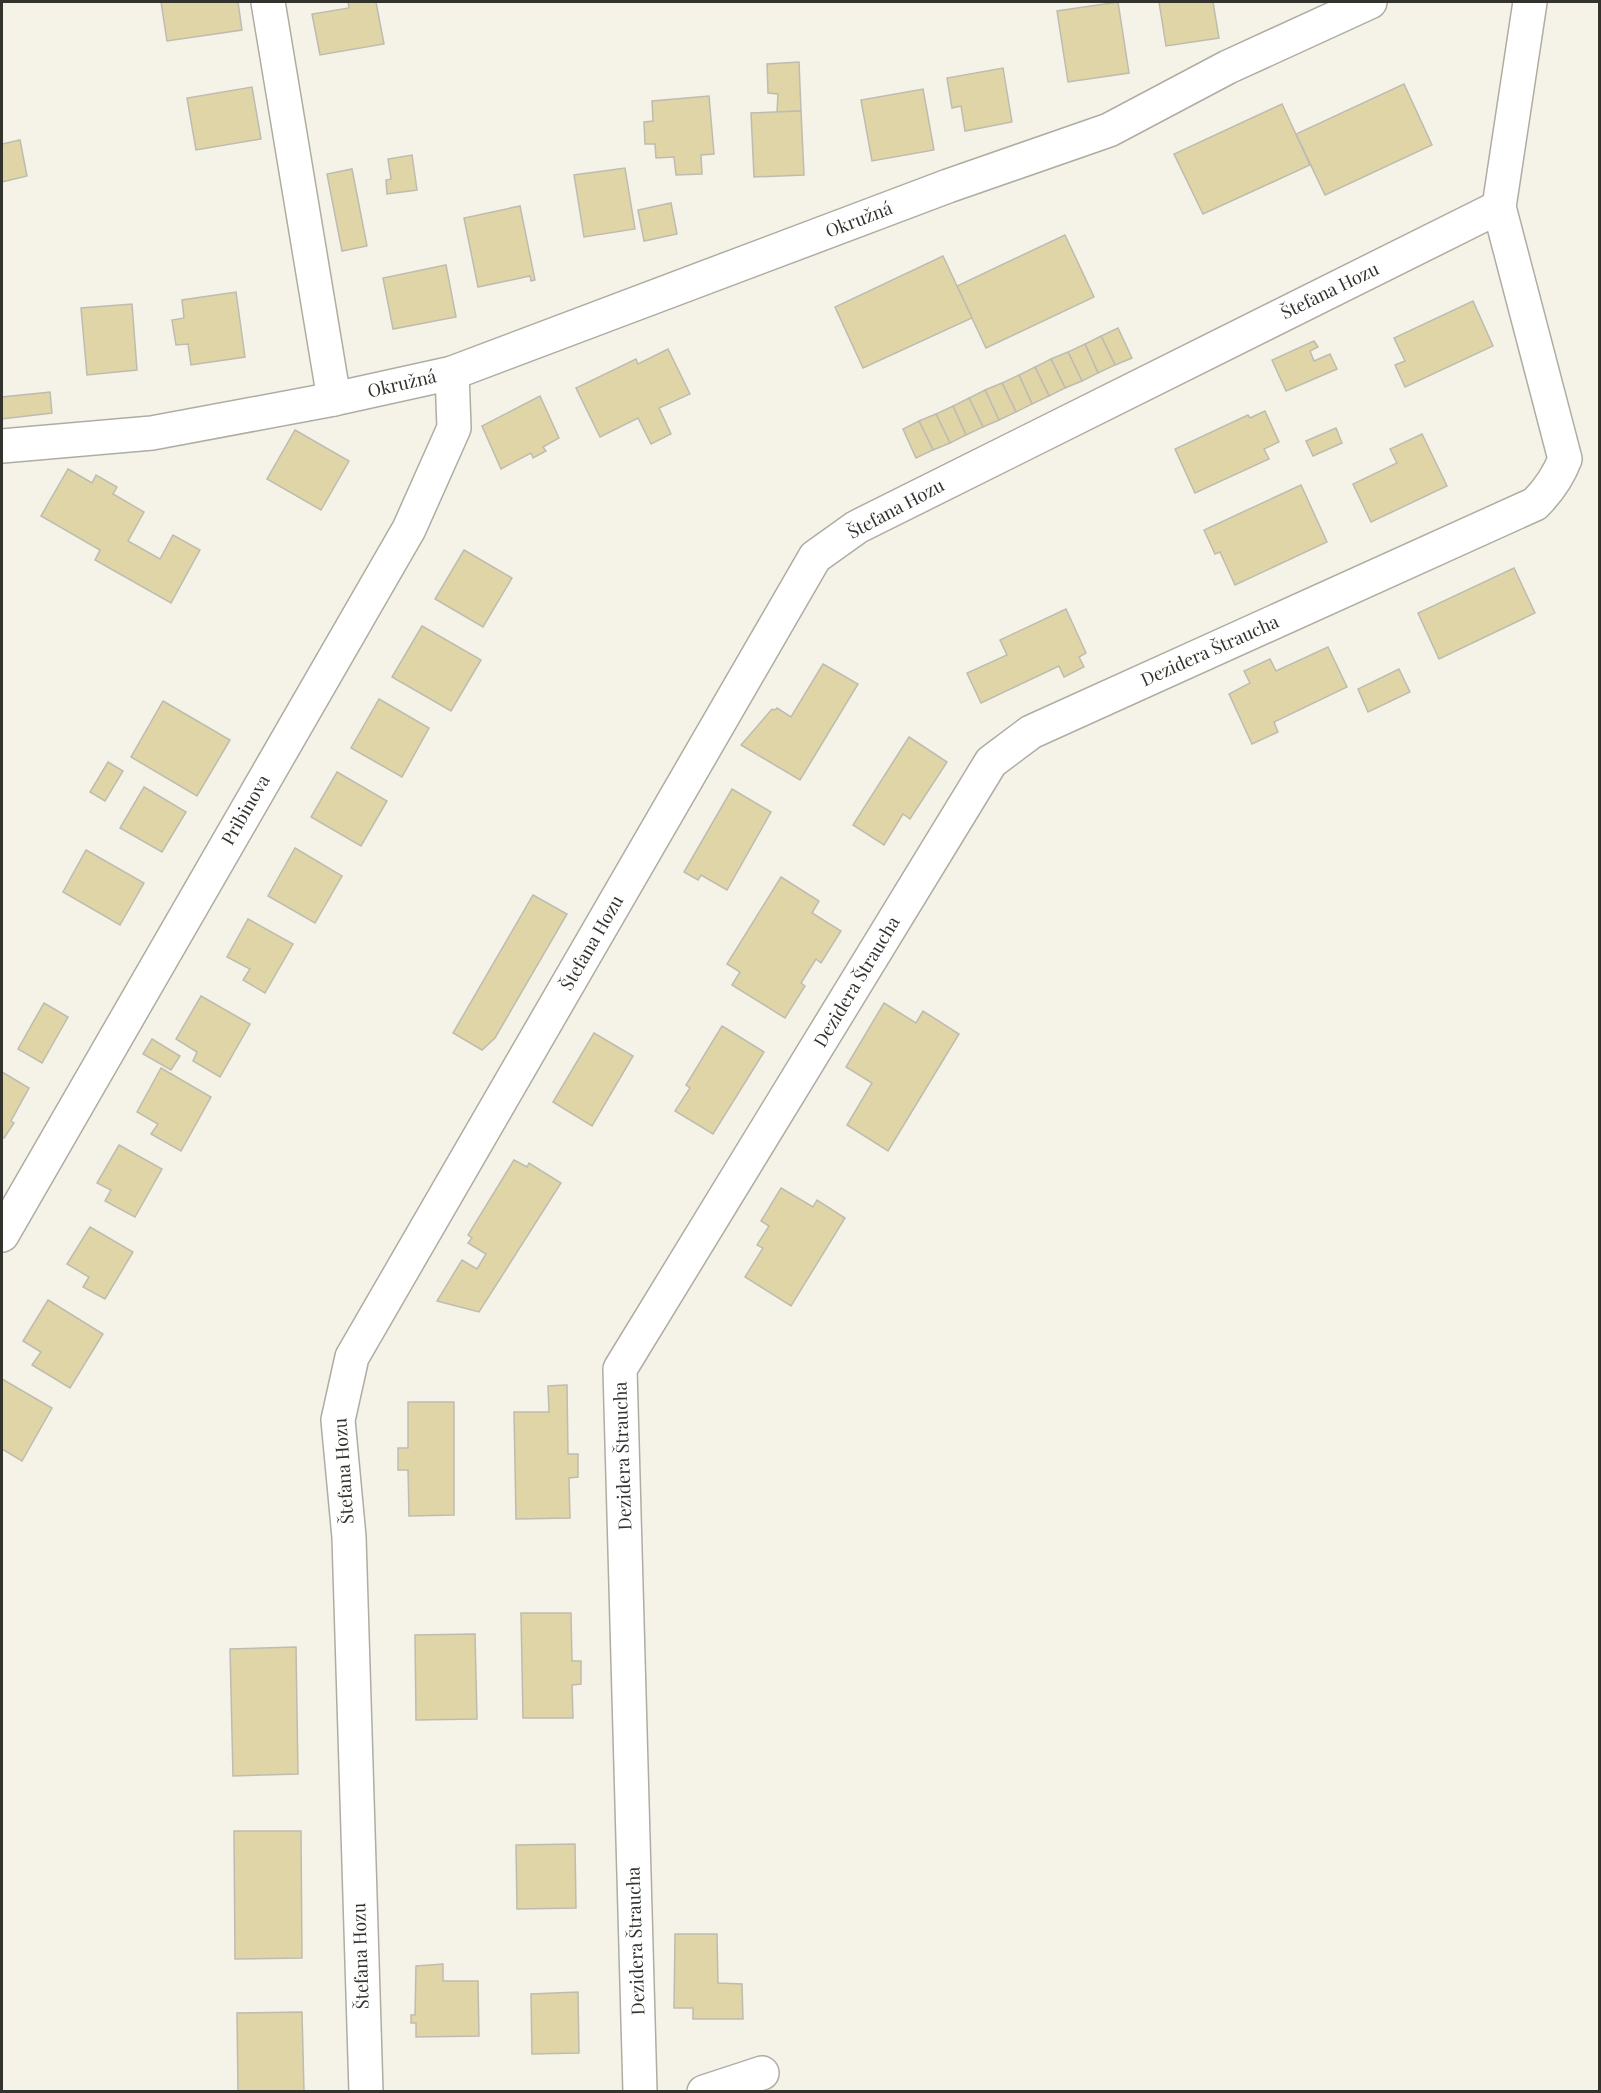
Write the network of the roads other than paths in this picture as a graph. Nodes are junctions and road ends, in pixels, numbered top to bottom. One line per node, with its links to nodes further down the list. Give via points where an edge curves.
1 (268, 2): 6 (street)
2 (1370, 2): 5 (street, Okružná, via 1228,67 1109,130 937,190)
3 (1530, 2): 4 (street)
4 (1499, 207): 10 (street, Štefana Hozu, via 857,527 814,557 352,1357 338,1420 349,1537); 11 (street, Dezidera Štraucha, via 1565,459 1547,492 1535,504 1031,732 991,762 620,1369)
5 (452, 373): 6 (street, Okružná); 8 (street, Pribinova, via 454,428 409,529)
6 (334, 399): 7 (street, Okružná, via 152,433)
7 (2, 446)
8 (2, 1235)
9 (762, 2073): 12 (street)
10 (366, 2091)
11 (640, 2091)
12 (704, 2091)

